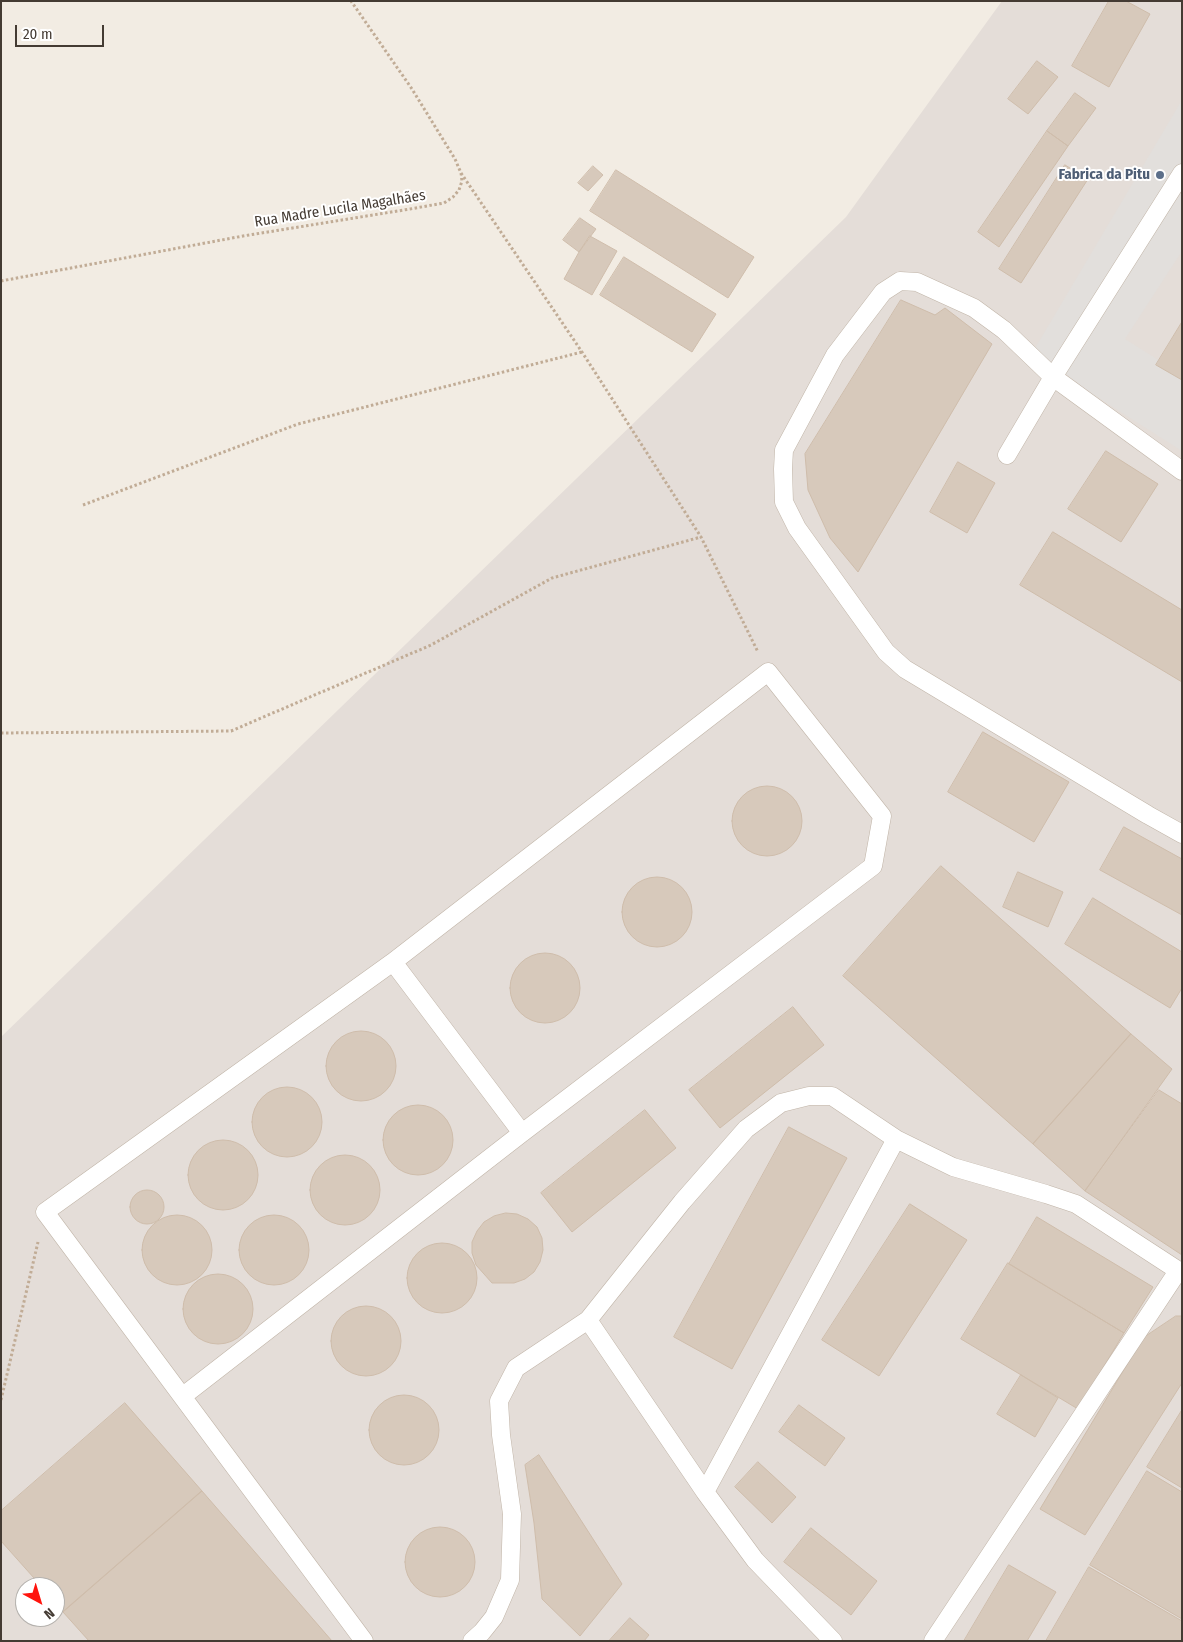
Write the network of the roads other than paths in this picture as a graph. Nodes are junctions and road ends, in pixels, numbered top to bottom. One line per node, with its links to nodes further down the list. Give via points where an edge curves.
1 (1182, 173): 2 (lane)
2 (1053, 376): 3 (lane); 4 (lane); 5 (lane, via 1004,330 974,308 917,282 900,282 883,292 835,355 784,450 784,502 797,528 886,652 905,669)
3 (1006, 455)
4 (1182, 471)
5 (1182, 834)
6 (393, 962): 7 (lane); 7 (lane, via 768,672 882,816 873,866); 11 (lane, via 45,1212)
7 (522, 1133): 11 (lane)
8 (896, 1139): 9 (lane, via 953,1167 1076,1204); 10 (lane, via 832,1096 809,1096 781,1103 746,1129 682,1202); 12 (lane)
9 (1180, 1272): 16 (lane)
10 (588, 1320): 12 (lane); 14 (lane, via 516,1368 499,1401 512,1514 510,1580 494,1618)
11 (183, 1396): 13 (lane)
12 (705, 1492): 15 (lane, via 755,1560)
13 (364, 1641)
14 (472, 1641)
15 (833, 1641)
16 (933, 1641)

